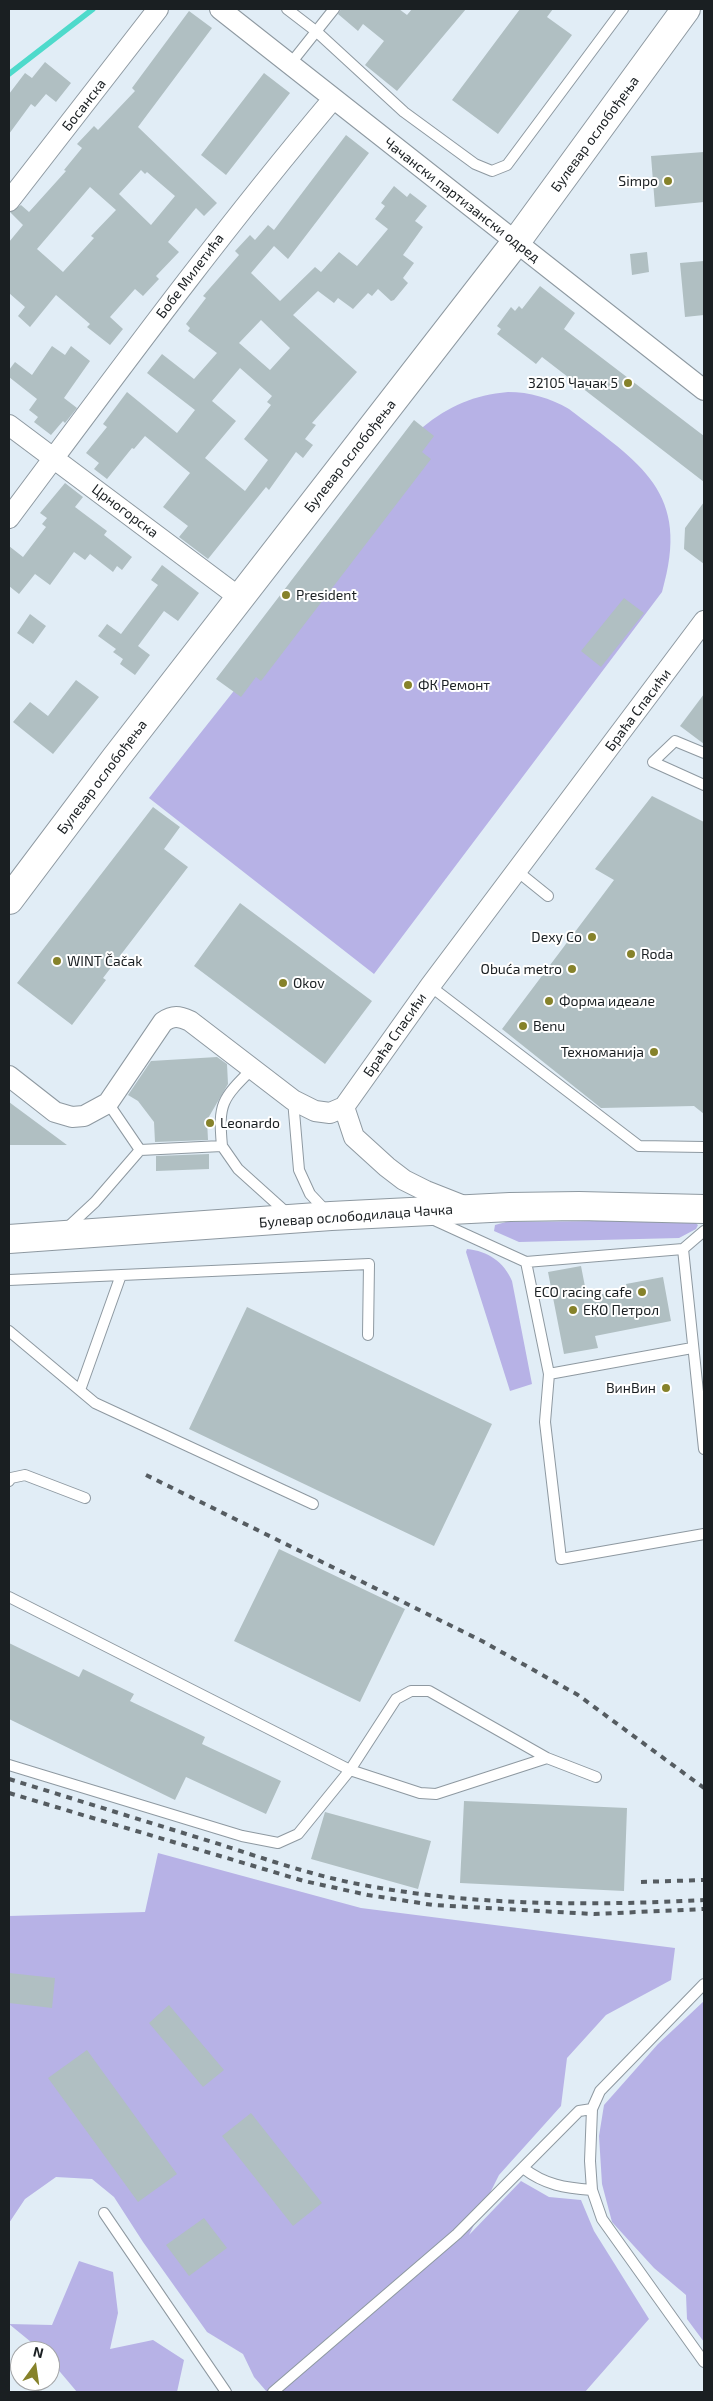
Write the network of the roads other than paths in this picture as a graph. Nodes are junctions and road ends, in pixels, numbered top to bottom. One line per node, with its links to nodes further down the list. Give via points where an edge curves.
1 (158, 9): 10 (street, Босанска)
2 (220, 9): 8 (street, Чачански партизански одред)
3 (287, 9): 7 (lane)
4 (334, 9): 7 (lane)
5 (623, 9): 7 (lane, via 507,166 492,171 475,164 404,112)
6 (686, 9): 11 (main road, Булевар ослобођења)
7 (317, 32): 8 (lane)
8 (291, 63): 9 (street, Чачански партизански одред)
9 (333, 99): 11 (street, Чачански партизански одред); 14 (street, Бобе Милетића, via 202,258)
10 (9, 201)
11 (516, 242): 12 (street, Чачански партизански одред); 16 (main road, Булевар ослобођења)
12 (704, 390)
13 (9, 425): 14 (street, Црногорска)
14 (53, 458): 15 (street, Бобе Милетића); 16 (street, Црногорска)
15 (9, 518)
16 (240, 598): 22 (main road, Булевар ослобођења)
17 (704, 621): 20 (street, Браћа Спасићи)
18 (704, 753): 19 (lane, via 675,741 653,762)
19 (704, 785)
20 (517, 871): 21 (lane); 23 (street, Браћа Спасићи)
21 (548, 896)
22 (9, 900)
23 (430, 986): 28 (street, Браћа Спасићи); 30 (lane, via 639,1146)
24 (252, 1070): 26 (street); 27 (street, via 190,1021 170,1017 163,1022); 29 (lane, via 232,1089 221,1106)
25 (9, 1076): 27 (street, via 55,1112 72,1117 84,1116)
26 (294, 1100): 28 (street, via 315,1111 330,1113); 35 (lane, via 300,1170 310,1194)
27 (108, 1103): 31 (lane)
28 (344, 1106): 32 (street, via 354,1136 387,1167 426,1191)
29 (222, 1146): 31 (lane); 36 (lane, via 238,1169)
30 (704, 1147)
31 (140, 1150): 38 (lane, via 95,1202)
32 (474, 1209): 33 (main road, Булевар ослободилаца Чачка, via 540,1206); 34 (main road, Булевар ослободилаца Чачка)
33 (704, 1210)
34 (415, 1211): 35 (main road, Булевар ослободилаца Чачка); 41 (lane)
35 (331, 1216): 36 (main road, Булевар ослободилаца Чачка)
36 (295, 1219): 38 (main road, Булевар ослободилаца Чачка)
37 (704, 1231): 40 (lane)
38 (59, 1235): 39 (main road, Булевар ослободилаца Чачка)
39 (9, 1239)
40 (683, 1249): 41 (lane); 46 (lane)
41 (526, 1262): 47 (lane)
42 (121, 1275): 43 (lane); 45 (lane, via 370,1264); 48 (lane)
43 (9, 1280)
44 (9, 1331): 48 (lane)
45 (368, 1336)
46 (692, 1348): 47 (lane); 49 (lane)
47 (549, 1374): 53 (lane, via 545,1422 561,1559)
48 (80, 1390): 52 (lane, via 95,1403)
49 (704, 1449)
50 (9, 1481): 51 (lane, via 25,1475)
51 (86, 1498)
52 (313, 1504)
53 (704, 1534)
54 (9, 1597): 57 (lane)
55 (547, 1758): 57 (lane, via 436,1794 420,1793); 57 (lane, via 429,1691 411,1690 396,1699); 58 (lane)
56 (9, 1765): 57 (lane, via 242,1836 278,1843 298,1834)
57 (350, 1770)
58 (596, 1777)
59 (704, 1984): 60 (lane, via 600,2091)
60 (592, 2109): 61 (lane, via 579,2111); 62 (lane)
61 (523, 2168): 62 (lane, via 546,2183); 66 (lane, via 458,2234)
62 (592, 2190): 64 (lane, via 602,2219)
63 (104, 2213): 65 (lane)
64 (704, 2362)
65 (226, 2392)
66 (273, 2392)

